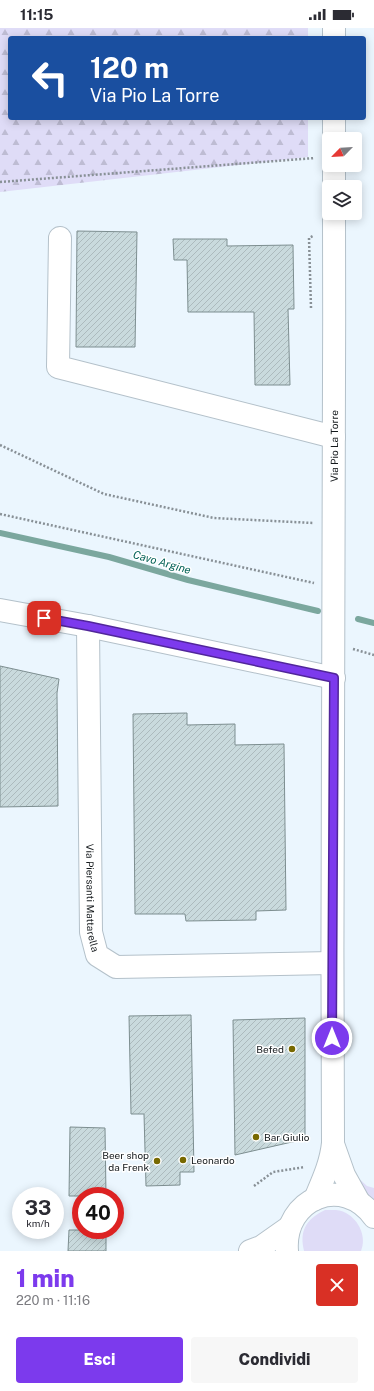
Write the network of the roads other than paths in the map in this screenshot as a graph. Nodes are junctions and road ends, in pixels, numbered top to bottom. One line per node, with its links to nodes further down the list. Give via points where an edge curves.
1 (334, 120): 2 (street)
2 (334, 132)
3 (334, 220): 5 (street, Via Pio La Torre)
4 (60, 238): 5 (street, via 58,367)
5 (334, 437): 8 (street, Via Pio La Torre)
6 (0, 610): 7 (street)
7 (88, 626): 8 (street); 9 (street, Via Piersanti Mattarella, via 91,932 97,955 116,967)
8 (334, 678): 9 (street, Via Pio La Torre)
9 (332, 963): 10 (street, Via Pio La Torre)
10 (333, 1143): 11 (street, Via Pio La Torre, via 326,1174); 12 (street, Via Pio La Torre, via 344,1175)
11 (315, 1199): 12 (street, via 337,1195 348,1197); 13 (street, via 298,1211)
12 (369, 1211)
13 (288, 1228): 14 (street, via 261,1247); 15 (street)
14 (250, 1251)
15 (287, 1251)

